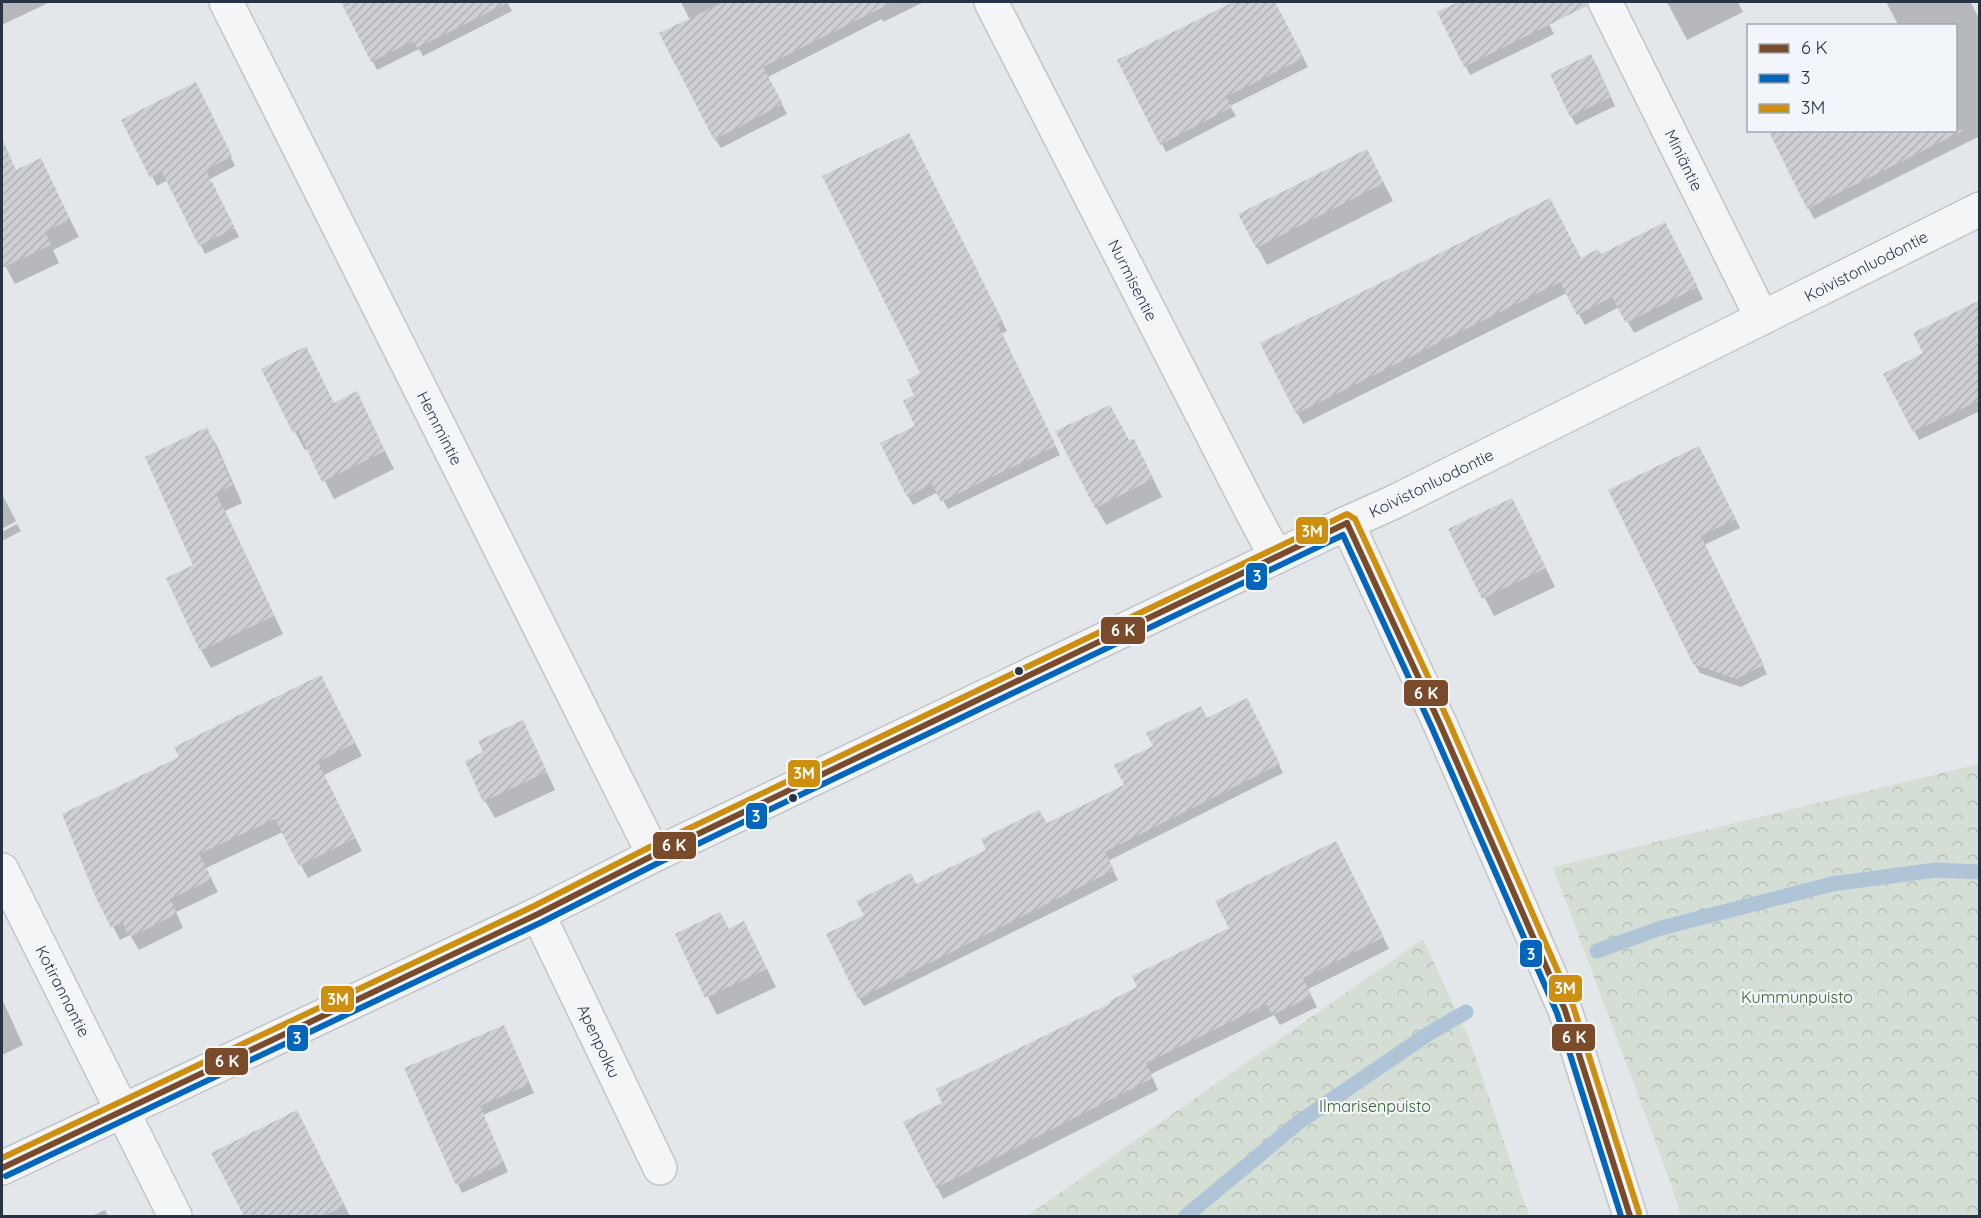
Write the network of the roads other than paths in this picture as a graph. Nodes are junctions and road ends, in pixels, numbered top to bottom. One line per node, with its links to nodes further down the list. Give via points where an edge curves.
1 (226, 2): 8 (street, Hemmintie)
2 (991, 2): 7 (street, Nurmisentie)
3 (1605, 2): 5 (street, Miniäntie)
4 (1980, 209): 5 (street, Koivistonluodontie)
5 (1762, 318): 6 (street, Koivistonluodontie)
6 (1347, 523): 7 (street, Koivistonluodontie); 15 (street, via 1565,1010)
7 (1276, 557): 8 (street, Koivistonluodontie)
8 (654, 855): 10 (street, Koivistonluodontie)
9 (2, 870): 11 (street, Kotirannantie)
10 (538, 914): 11 (street, Koivistonluodontie); 13 (street, Apenpolku)
11 (122, 1112): 12 (street, Koivistonluodontie); 14 (street, Kotirannantie)
12 (2, 1168)
13 (660, 1168)
14 (175, 1216)
15 (1630, 1216)

